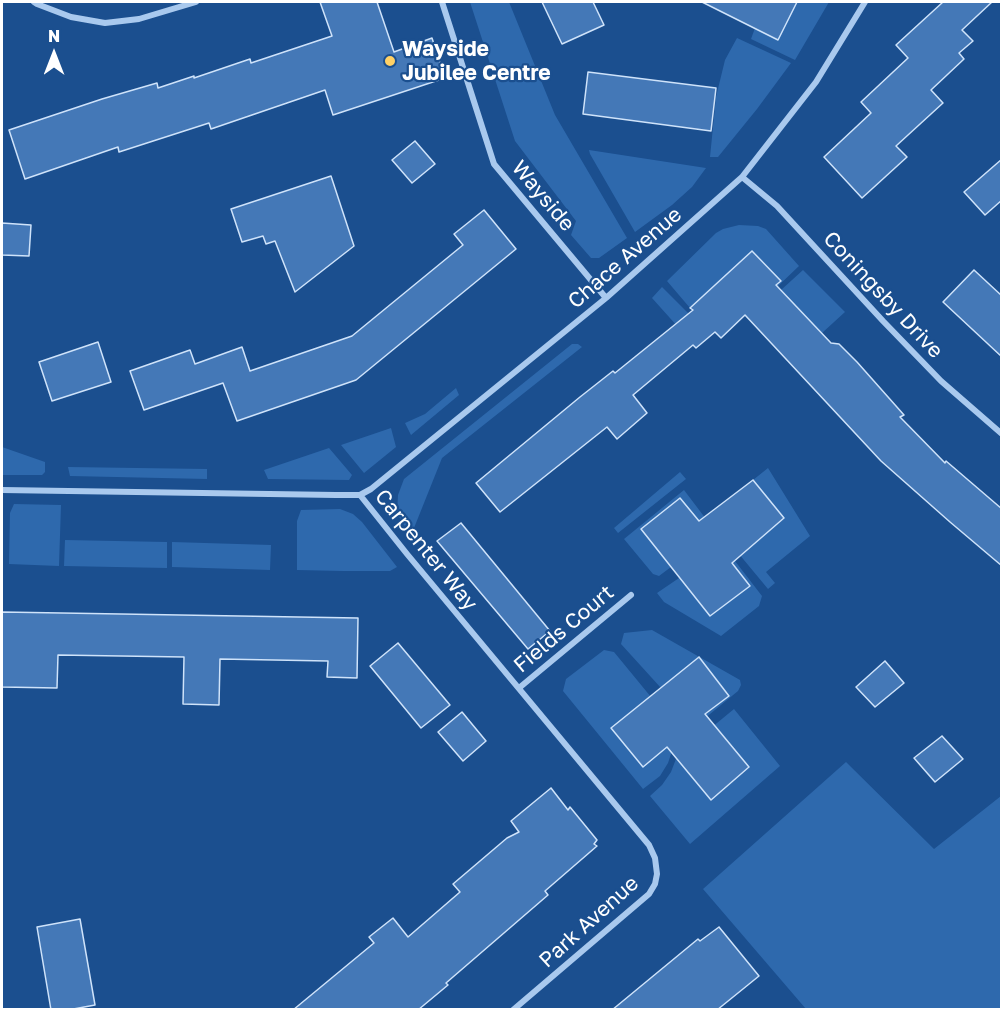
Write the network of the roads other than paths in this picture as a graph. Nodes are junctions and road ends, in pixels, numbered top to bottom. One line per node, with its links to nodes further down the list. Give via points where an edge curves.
1 (34, 2): 2 (street, via 71,17 105,23 139,20)
2 (196, 2)
3 (442, 2): 6 (street, Wayside, via 494,164)
4 (865, 2): 5 (street, Chace Avenue, via 816,82)
5 (742, 177): 6 (street, Chace Avenue); 7 (street, Coningsby Drive, via 777,206 941,381)
6 (606, 298): 9 (street, Chace Avenue)
7 (1002, 434)
8 (2, 490): 9 (street, Carpenter Way)
9 (360, 495): 11 (street, Carpenter Way)
10 (631, 595): 11 (street, Fields Court)
11 (519, 688): 12 (street, Carpenter Way)
12 (649, 845): 13 (street, Park Avenue, via 657,874 649,894)
13 (513, 1010)

